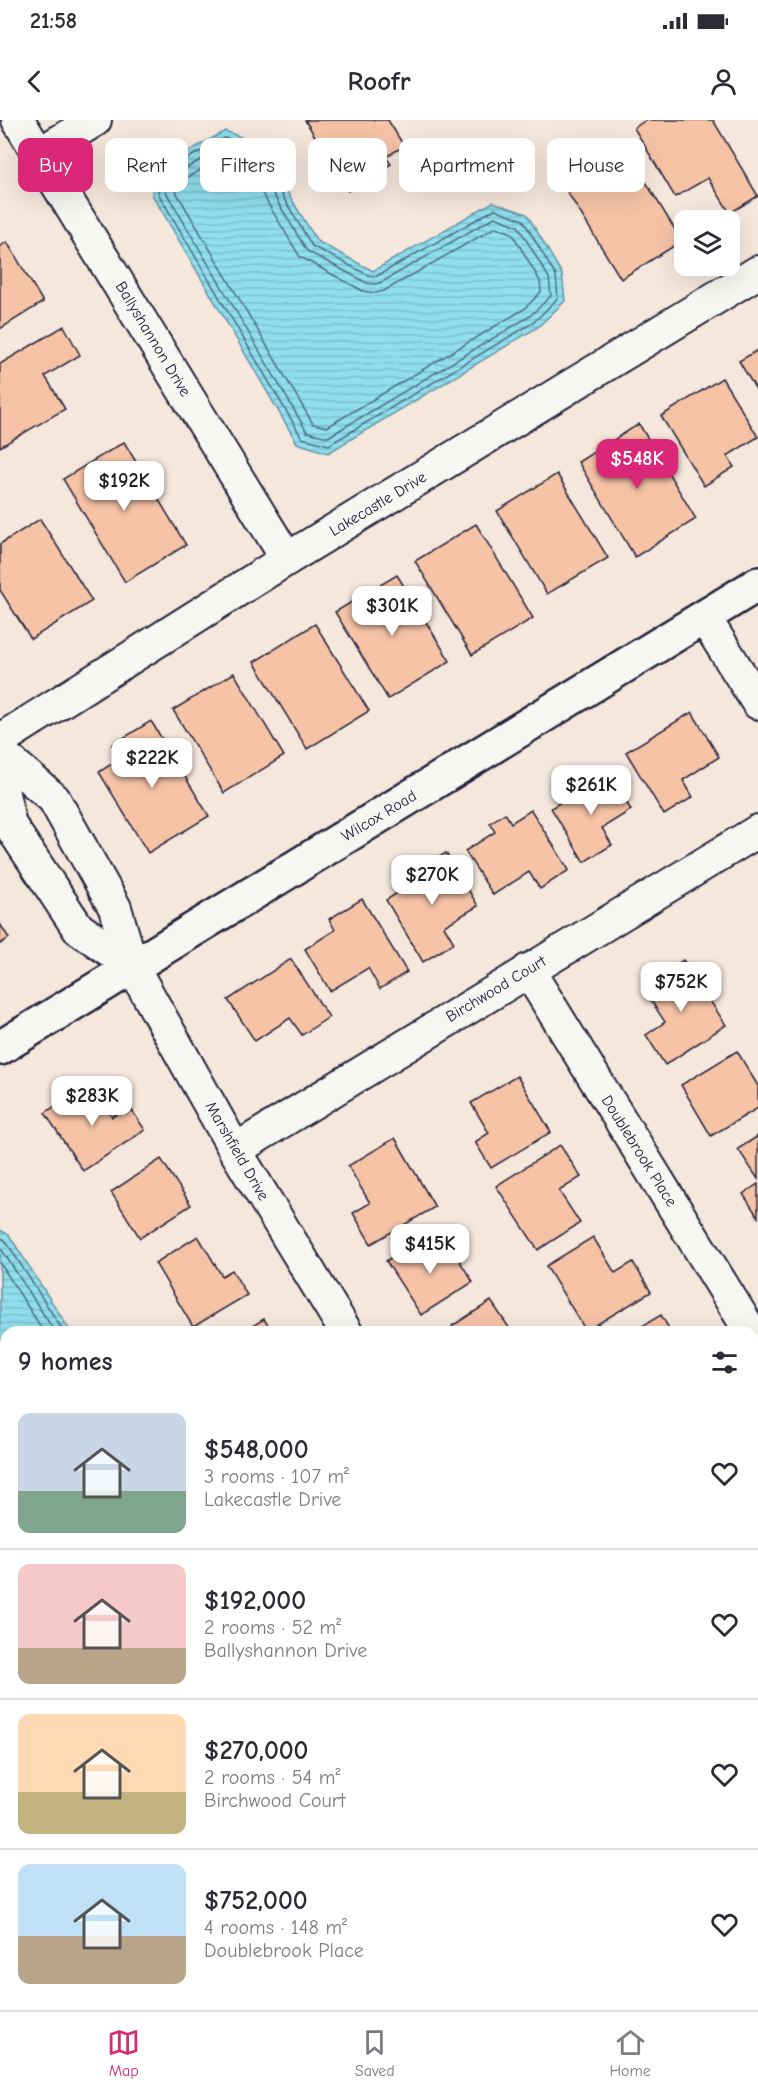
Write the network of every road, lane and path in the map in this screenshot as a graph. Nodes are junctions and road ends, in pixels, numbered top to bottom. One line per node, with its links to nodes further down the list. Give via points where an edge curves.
1 (18, 120): 3 (street, Ballyshannon Drive)
2 (95, 120): 4 (street)
3 (29, 138)
4 (65, 138)
5 (62, 192): 7 (street, Ballyshannon Drive)
6 (758, 272): 7 (street, Lakecastle Drive)
7 (287, 559): 11 (street, Lakecastle Drive)
8 (758, 584): 9 (street, Wilcox Road)
9 (704, 617): 10 (street); 15 (street, Wilcox Road)
10 (758, 703)
11 (0, 740)
12 (0, 752): 15 (street, Marshfield Drive, via 54,799 114,908)
13 (0, 780): 15 (street, Marshfield Drive, via 10,825 78,928)
14 (758, 831): 16 (street, Birchwood Court)
15 (132, 966): 17 (street, Wilcox Road); 18 (street, Marshfield Drive)
16 (528, 970): 18 (street, Birchwood Court); 20 (street, Doublebrook Place)
17 (0, 1048)
18 (235, 1150): 19 (street, Marshfield Drive)
19 (342, 1326)
20 (747, 1326)

